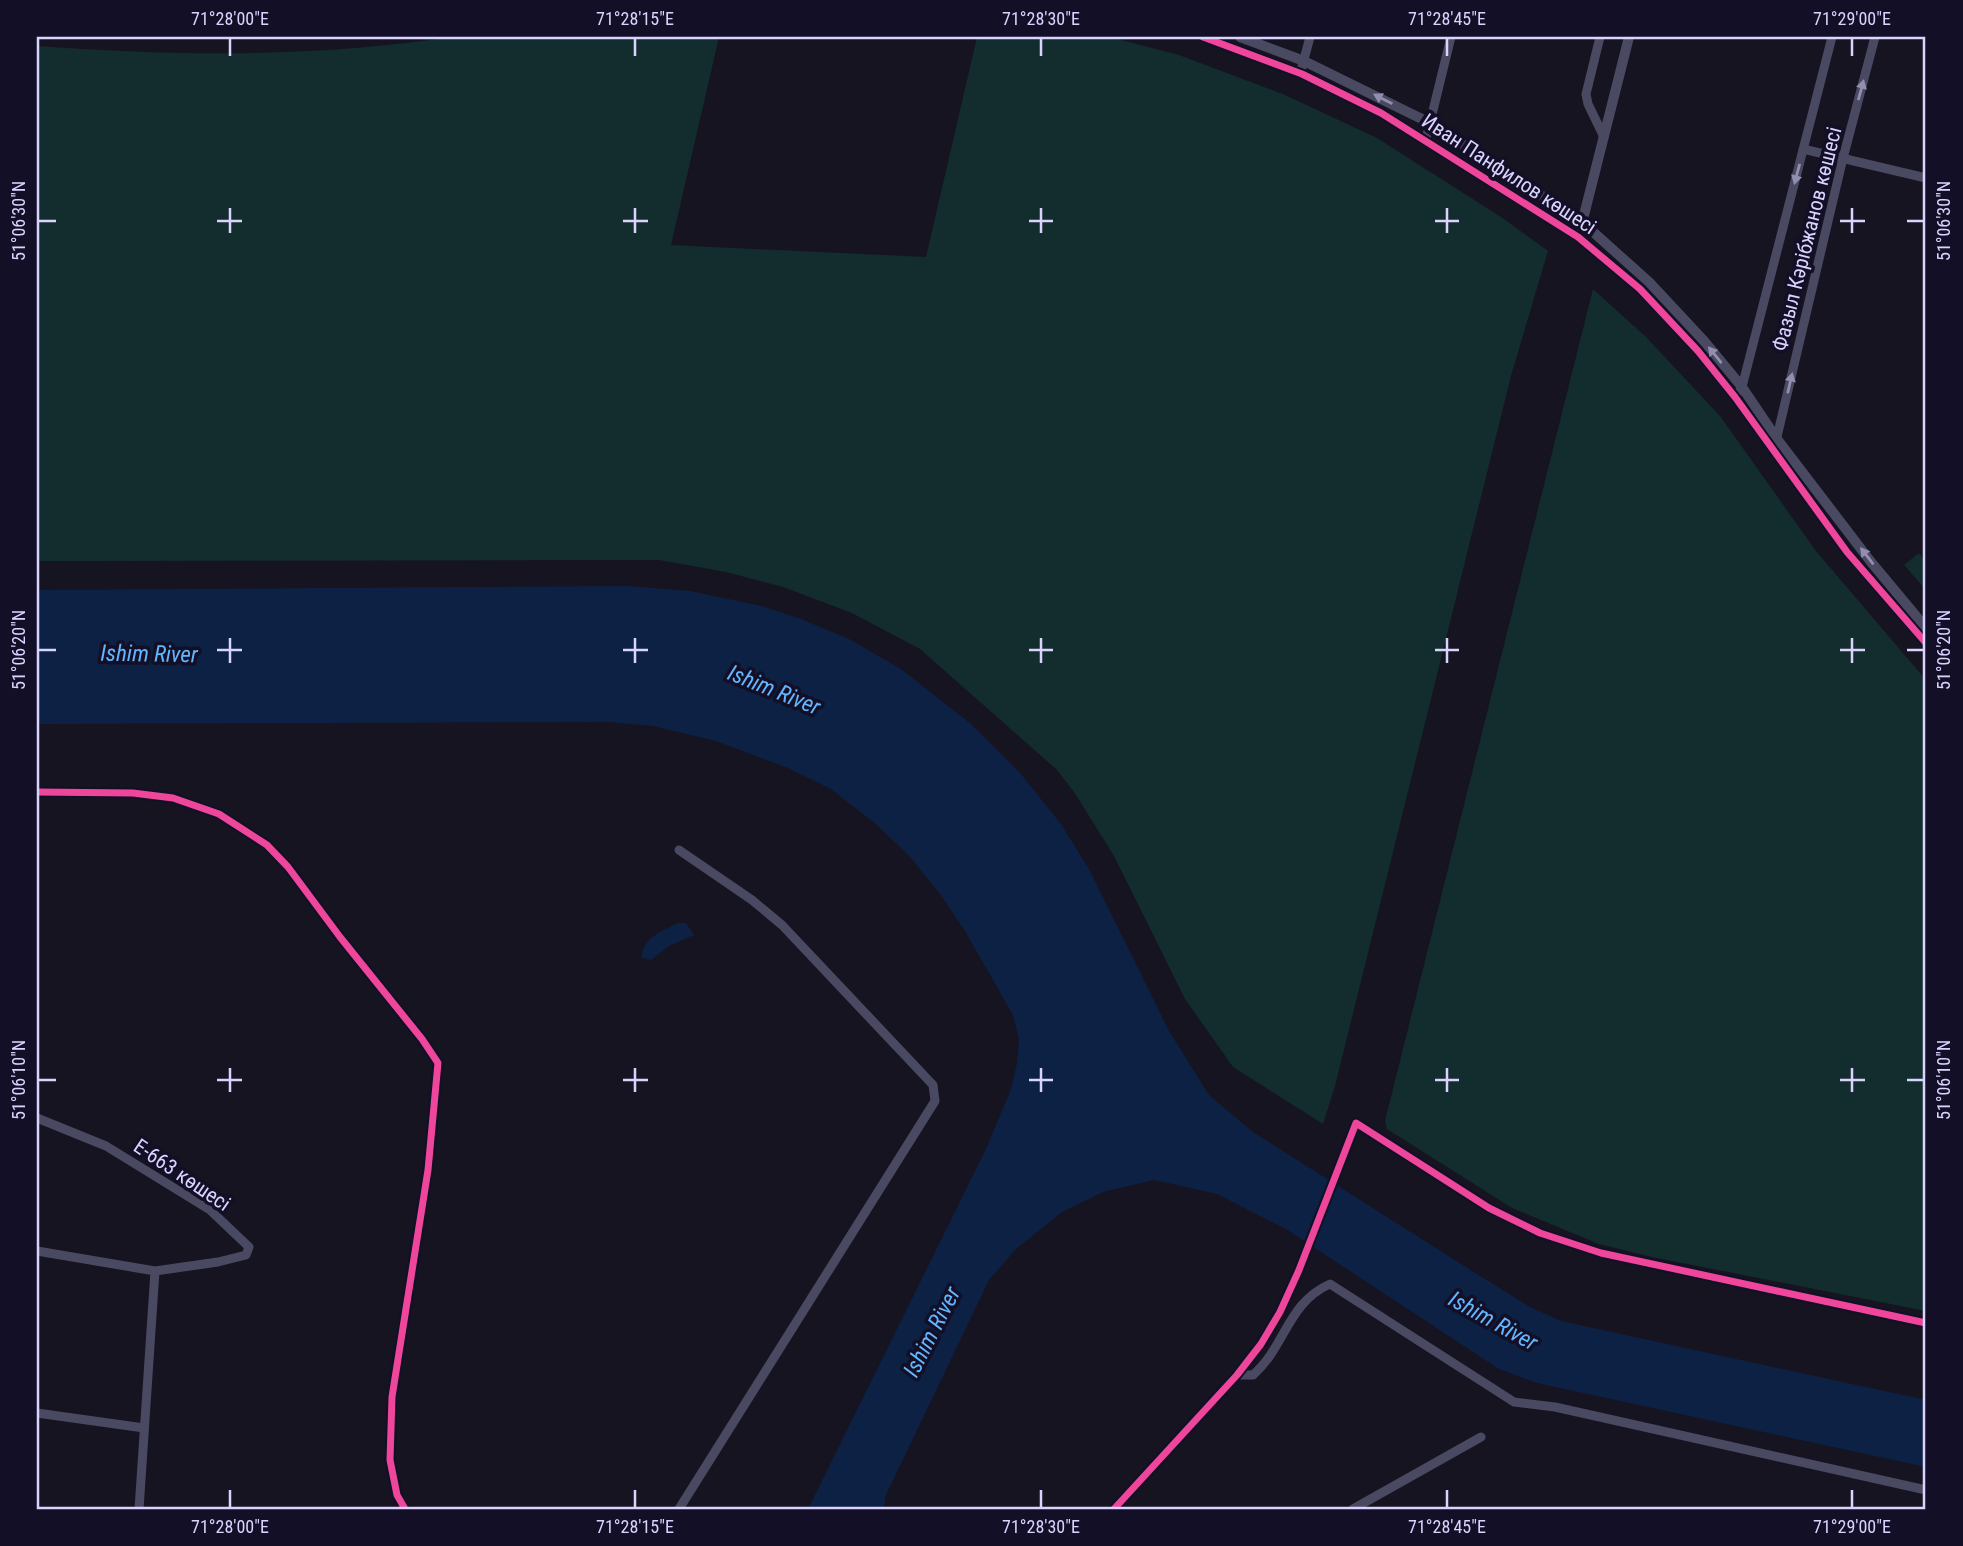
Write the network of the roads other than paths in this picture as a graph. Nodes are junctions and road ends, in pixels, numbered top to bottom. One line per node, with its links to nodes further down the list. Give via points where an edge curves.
1 (1203, 37): 10 (street, Иван Панфилов көшесі)
2 (1240, 37): 9 (street, Иван Панфилов көшесі)
3 (1310, 37): 9 (street)
4 (1451, 37): 11 (street)
5 (1600, 37): 12 (street, via 1586,94)
6 (1629, 37): 12 (street)
7 (1832, 37): 14 (street)
8 (1875, 37): 15 (street, Фазыл Кәрібжанов көшесі, one-way to 8)
9 (1304, 61): 10 (street); 11 (street, Иван Панфилов көшесі, one-way to 9)
10 (1300, 74): 13 (street, Иван Панфилов көшесі)
11 (1430, 123): 13 (street); 17 (street, Иван Панфилов көшесі)
12 (1604, 137): 17 (street)
13 (1426, 139): 18 (street, Иван Панфилов көшесі)
14 (1804, 149): 15 (street); 19 (street, one-way to 19)
15 (1843, 158): 16 (street); 20 (street, Фазыл Кәрібжанов көшесі, one-way to 15)
16 (1926, 178)
17 (1582, 222): 18 (street); 19 (street, Иван Панфилов көшесі, one-way to 17, via 1704,341 1649,282)
18 (1578, 237): 19 (street, Иван Панфилов көшесі, via 1640,289)
19 (1738, 392): 20 (street, Иван Панфилов көшесі)
20 (1775, 444): 21 (street, Иван Панфилов көшесі, one-way to 20); 22 (street, Иван Панфилов көшесі, via 1847,552)
21 (1926, 628)
22 (1926, 643)
23 (37, 792): 35 (street, via 173,798 219,814 267,845 438,1063 428,1170 392,1397 390,1460 397,1495)
24 (679, 850): 36 (street, via 782,925 933,1085 935,1101)
25 (37, 1118): 27 (street, Е-663 көшесі, via 106,1146 210,1210 249,1247 246,1255)
26 (37, 1251): 27 (street, Е-663 көшесі)
27 (155, 1271): 31 (street)
28 (1926, 1323): 29 (street, via 1601,1253 1540,1233 1489,1208 1356,1123 1280,1312)
29 (1237, 1375): 33 (street, via 1253,1375 1267,1363 1299,1307 1330,1284 1514,1402 1555,1407); 37 (street)
30 (37, 1413): 31 (street)
31 (144, 1429): 34 (street)
32 (1482, 1437): 38 (street)
33 (1926, 1490)
34 (139, 1509)
35 (405, 1509)
36 (679, 1509)
37 (1114, 1509)
38 (1353, 1509)

